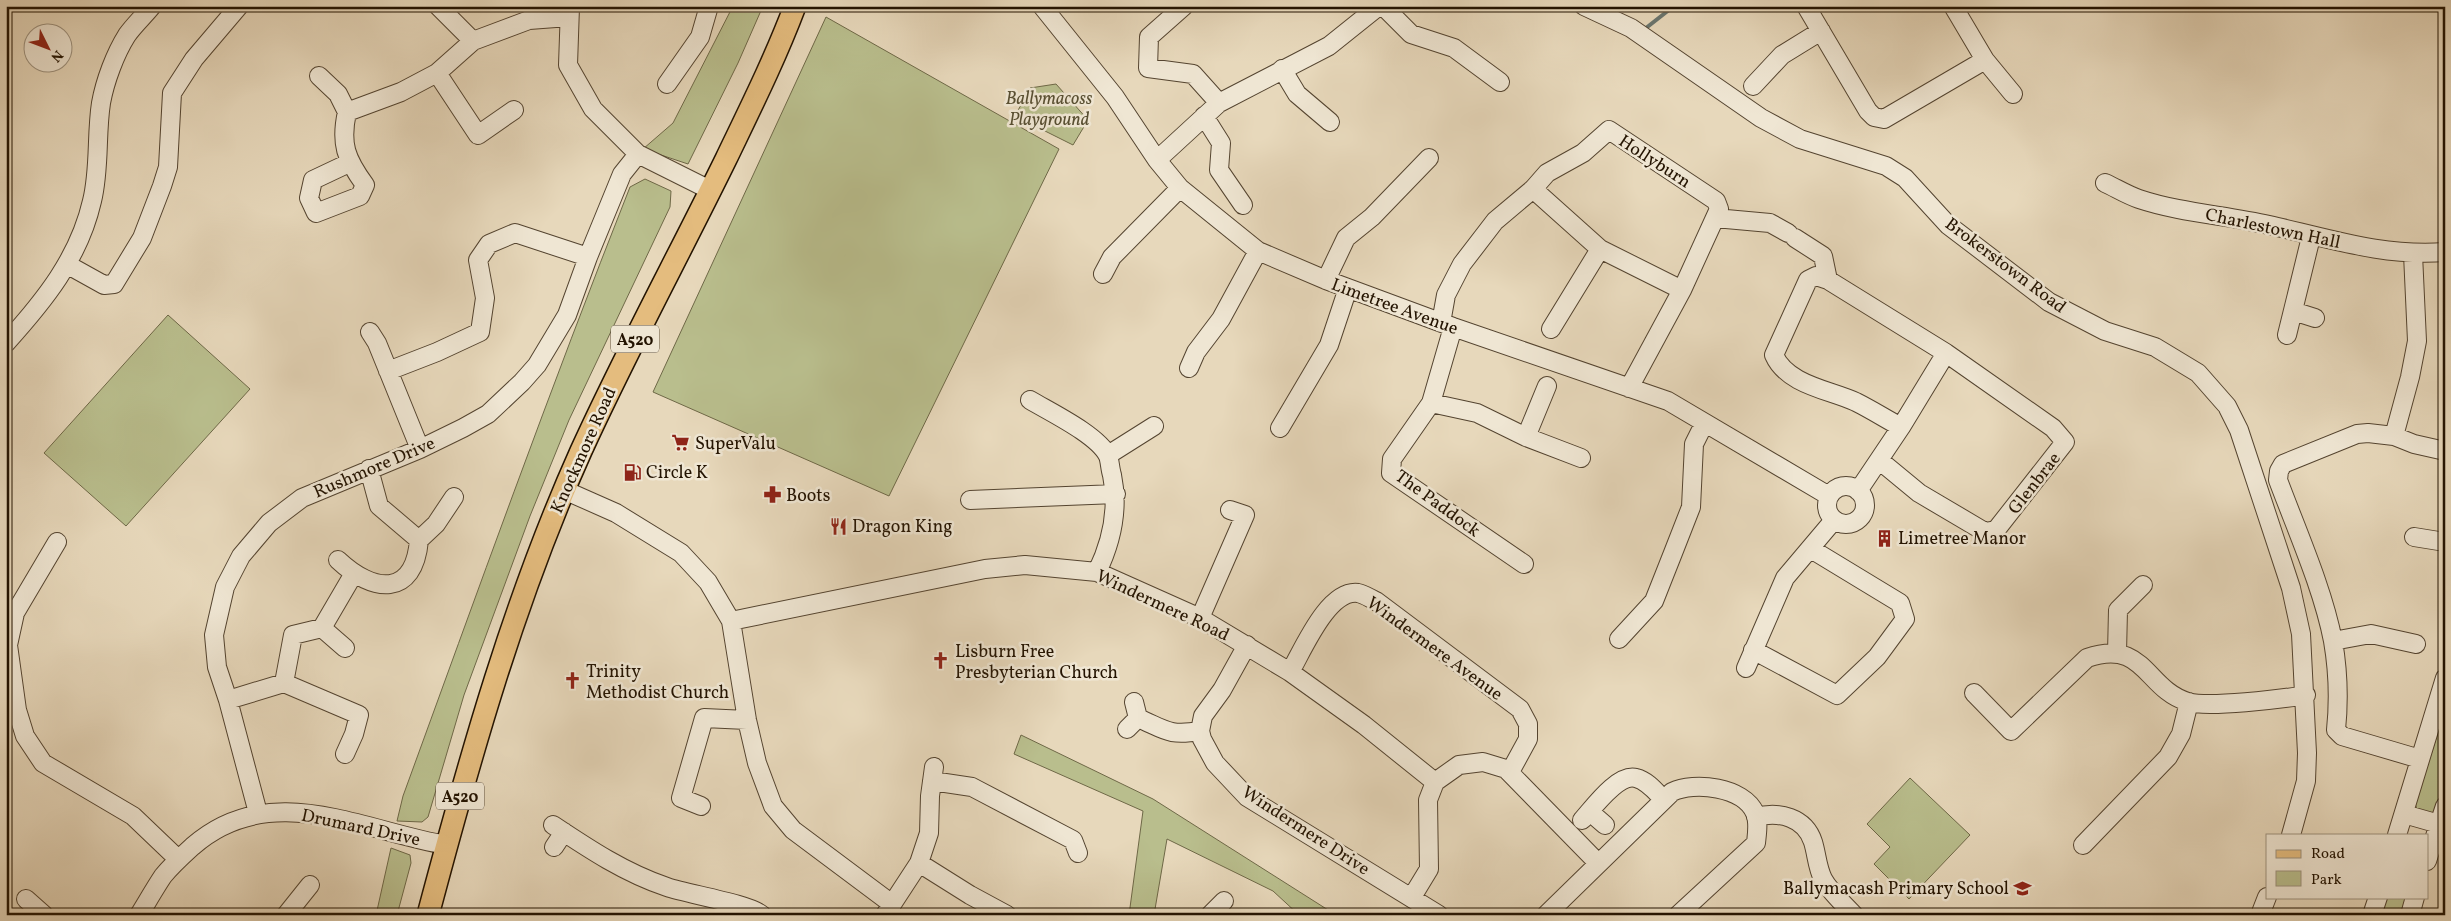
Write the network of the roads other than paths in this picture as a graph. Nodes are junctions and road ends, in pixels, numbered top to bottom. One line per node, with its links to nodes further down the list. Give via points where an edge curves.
1 (152, 6): 45 (street, via 127,35 110,73 101,102 92,201)
2 (239, 6): 45 (street, via 194,59 172,93 168,167 142,238 114,284 104,285)
3 (438, 6): 15 (street)
4 (710, 6): 21 (street, via 700,37)
5 (795, 6): 36 (main road, Knockmore Road / A520, via 773,61)
6 (1043, 6): 31 (street, Limetree Avenue, via 1115,97)
7 (1184, 6): 24 (street, via 1148,37 1148,68 1193,74)
8 (1379, 6): 17 (street, via 1329,46)
9 (1383, 6): 20 (street, via 1412,34 1454,48)
10 (1584, 6): 110 (street, Brokerstown Road, via 1631,28 1761,118 1800,139 1886,166 1905,178 1948,225 2049,302 2105,331 2155,347 2198,373 2227,406 2239,430 2299,615)
11 (1806, 6): 14 (street)
12 (1953, 6): 16 (street)
13 (570, 12): 15 (street, via 529,20); 29 (street, via 568,65 593,108)
14 (1821, 31): 16 (street, via 1868,111 1874,117 1884,119); 22 (street, via 1782,55)
15 (473, 41): 18 (street)
16 (1985, 60): 23 (street)
17 (1282, 69): 24 (street); 28 (street, via 1297,94)
18 (437, 73): 25 (street, via 478,135); 26 (street, via 401,92)
19 (319, 76): 26 (street, via 338,94)
20 (1500, 82)
21 (666, 84)
22 (1753, 86)
23 (2013, 94)
24 (1219, 103): 27 (street)
25 (514, 110)
26 (347, 112): 32 (street, via 342,133)
27 (1204, 116): 31 (street); 37 (street, via 1221,142 1219,170)
28 (1330, 122)
29 (638, 154): 36 (street); 44 (street, Rushmore Drive, via 622,174)
30 (1429, 158): 47 (street, via 1372,217 1346,238)
31 (1157, 160): 34 (street, Limetree Avenue)
32 (349, 163)
33 (2105, 183): 39 (street, Charlestown Hall, via 2138,198)
34 (1180, 188): 41 (street, Limetree Avenue); 46 (street, via 1112,257)
35 (1533, 189): 38 (street, Hollyburn, via 1547,173 1584,153 1609,130 1716,201 1720,209); 40 (street); 53 (street, Hollyburn, via 1495,221 1462,264 1446,295)
36 (710, 190): 77 (main road, Knockmore Road / A520, via 621,367)
37 (1243, 205)
38 (1715, 218): 48 (street, via 1770,223 1823,256); 50 (street)
39 (2311, 236): 43 (street, Charlestown Hall, via 2362,248); 51 (street)
40 (1600, 249): 50 (street); 54 (street)
41 (1258, 251): 47 (street, Limetree Avenue); 59 (street, via 1221,319 1196,352)
42 (2445, 252): 43 (street, Charlestown Hall)
43 (2413, 254): 69 (street, via 2417,341)
44 (588, 258): 60 (street, via 515,233 489,244 478,260 486,298 480,332); 71 (street, Rushmore Drive, via 567,315 529,375 488,414)
45 (68, 265): 57 (street)
46 (1103, 274)
47 (1326, 280): 49 (street, Limetree Avenue)
48 (1828, 280): 58 (street, Glenbrae); 67 (street, via 1816,276 1808,280 1774,356 1779,367 1814,387 1856,402)
49 (1348, 288): 53 (street, Limetree Avenue); 68 (street, via 1329,345)
50 (1682, 290): 62 (street)
51 (2293, 311): 52 (street); 56 (street)
52 (2316, 318)
53 (1447, 325): 62 (street, Limetree Avenue); 64 (street, The Paddock)
54 (1551, 329)
55 (370, 332): 60 (street)
56 (2287, 335)
57 (6, 343)
58 (1946, 354): 67 (street); 75 (street, Glenbrae, via 2053,428 2065,442 1996,530 1985,532 1919,494)
59 (1189, 368)
60 (388, 371): 71 (street)
61 (1547, 386): 70 (street)
62 (1630, 388): 65 (street, Limetree Avenue, via 1668,401)
63 (1030, 400): 73 (street, via 1082,430)
64 (1431, 404): 70 (street, via 1476,413); 91 (street, The Paddock, via 1392,458 1391,473)
65 (1704, 424): 80 (street, Limetree Avenue); 98 (street, via 1694,444 1691,507 1654,601)
66 (1154, 426): 73 (street)
67 (1901, 427): 75 (street)
68 (1280, 428)
69 (2394, 436): 72 (street); 99 (street, via 2357,434 2284,464 2278,472)
70 (1526, 437): 74 (street)
71 (420, 449): 76 (street, Rushmore Drive)
72 (2445, 451)
73 (1108, 455): 79 (street)
74 (1581, 458)
75 (1879, 460): 78 (street)
76 (369, 469): 86 (street, via 379,506); 111 (street, Rushmore Drive, via 302,498 269,523 241,556 225,587 214,635 217,667)
77 (564, 490): 96 (street, via 616,513 681,553 708,582); 132 (main road, Knockmore Road / A520, via 511,628)
78 (1858, 491): 80 (street, via 1842,487); 84 (street, via 1865,506 1860,517 1844,524)
79 (1116, 494): 82 (street); 92 (street, via 1113,527)
80 (1829, 496): 84 (street, via 1827,509)
81 (454, 497): 86 (street, via 436,524)
82 (970, 500)
83 (1230, 510): 95 (street, via 1245,515)
84 (1834, 520): 89 (street)
85 (2414, 537): 88 (street)
86 (419, 540): 93 (street, via 418,555 408,573 395,584 378,585)
87 (57, 542): 113 (street, via 14,613 8,645)
88 (2445, 542)
89 (1811, 549): 103 (street, via 1784,578); 103 (street, via 1900,603 1905,619 1877,657 1837,695)
90 (338, 560): 93 (street)
91 (1524, 564)
92 (1097, 572): 95 (street, Windermere Road); 96 (street, Windermere Road, via 1025,565 985,569)
93 (353, 575): 97 (street)
94 (2143, 585): 104 (street, via 2118,610)
95 (1200, 618): 101 (street, Windermere Road)
96 (731, 621): 115 (street)
97 (322, 628): 102 (street); 108 (street, via 293,635)
98 (1620, 639)
99 (2333, 641): 100 (street, via 2378,634); 118 (street, via 2338,703 2336,730 2342,736)
100 (2416, 644)
101 (1247, 645): 106 (street, Windermere Road); 116 (street, via 1222,690 1202,716)
102 (345, 648)
103 (1753, 650): 105 (street)
104 (2117, 653): 109 (street, via 2104,652 2087,658 2011,731); 112 (street, via 2128,656 2167,690)
105 (1746, 668)
106 (1290, 672): 119 (street, Windermere Avenue, via 1327,609 1336,600 1358,594 1376,601 1520,710 1528,724 1528,739); 120 (street, Windermere Road)
107 (2445, 678): 118 (street)
108 (284, 683): 111 (street); 117 (street, via 358,715)
109 (1974, 693)
110 (2306, 695): 112 (street); 129 (street, Brokerstown Road, via 2306,781)
111 (228, 700): 124 (street, Rushmore Drive)
112 (2189, 702): 133 (street, via 2180,734 2168,757)
113 (12, 710): 136 (street, via 44,763 133,816)
114 (1133, 716): 116 (street, via 1164,732)
115 (747, 720): 122 (street, via 704,718 681,798); 146 (street, via 757,763 773,806 793,830)
116 (1200, 731): 140 (street, Windermere Drive, via 1215,763 1247,797)
117 (345, 754)
118 (2420, 760): 125 (street)
119 (1510, 772): 120 (street, via 1483,762 1459,765); 138 (street)
120 (1435, 782): 140 (street, via 1428,800 1429,868)
121 (1664, 800): 126 (street, via 1684,786 1735,793 1748,802); 128 (street, via 1647,783 1635,777 1624,779 1609,790 1586,816); 138 (street)
122 (701, 806)
123 (2445, 806): 127 (street)
124 (258, 813): 132 (street, Drumard Drive, via 288,811 336,818); 136 (street, Drumard Drive, via 206,834)
125 (2404, 814): 127 (street); 130 (street)
126 (1757, 822): 156 (street, via 1756,843); 157 (street, via 1766,814 1781,815 1797,820 1810,832 1824,880)
127 (2439, 824): 135 (street)
128 (1605, 826)
129 (2290, 834)
130 (2397, 834)
131 (1077, 842): 137 (street, via 972,787 933,774 929,833)
132 (446, 845): 150 (main road, Knockmore Road / A520)
133 (2083, 845)
134 (554, 847): 151 (street, via 559,829 606,860 665,886)
135 (2428, 858)
136 (178, 859): 147 (street, Drumard Drive, via 164,876)
137 (919, 864): 146 (street); 152 (street)
138 (1598, 864): 155 (street)
139 (310, 885): 149 (street)
140 (1412, 897): 154 (street, Windermere Drive)
141 (2267, 898): 158 (street)
142 (2378, 898): 159 (street)
143 (2415, 898): 160 (street)
144 (26, 899): 148 (street)
145 (1224, 901): 153 (street)
146 (888, 909)
147 (147, 912)
148 (44, 915)
149 (286, 915)
150 (428, 915)
151 (762, 915)
152 (1008, 915)
153 (1210, 915)
154 (1438, 915)
155 (1546, 915)
156 (1678, 915)
157 (1854, 915)
158 (2260, 915)
159 (2372, 915)
160 (2410, 915)

